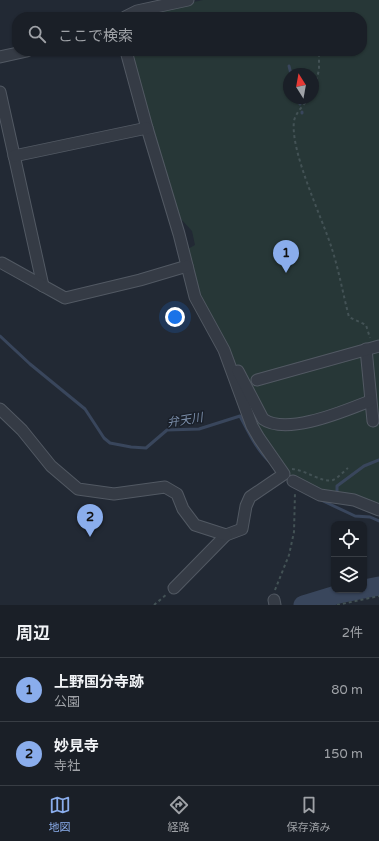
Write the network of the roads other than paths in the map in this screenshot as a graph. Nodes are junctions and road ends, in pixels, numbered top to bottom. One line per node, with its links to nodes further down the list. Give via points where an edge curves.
1 (188, 0): 2 (street)
2 (137, 12)
3 (12, 54): 5 (street)
4 (127, 56): 7 (street)
5 (0, 57)
6 (0, 92): 8 (street)
7 (147, 128): 8 (street); 10 (street)
8 (14, 156): 11 (street)
9 (2, 263): 11 (street)
10 (187, 266): 11 (street, via 65,298); 13 (street, via 198,305)
11 (42, 286)
12 (372, 348): 14 (street); 15 (street)
13 (230, 364): 15 (street, via 236,368 263,419 269,423 296,424); 18 (street, via 252,426)
14 (257, 380)
15 (370, 401): 17 (street)
16 (0, 409): 20 (street, via 22,430 52,466 78,489 114,494 165,487 177,494 183,509 195,525)
17 (374, 421)
18 (290, 480): 19 (street, via 320,495 354,500); 20 (street, via 250,496 242,529)
19 (379, 510)
20 (226, 534): 21 (street)
21 (174, 588)

